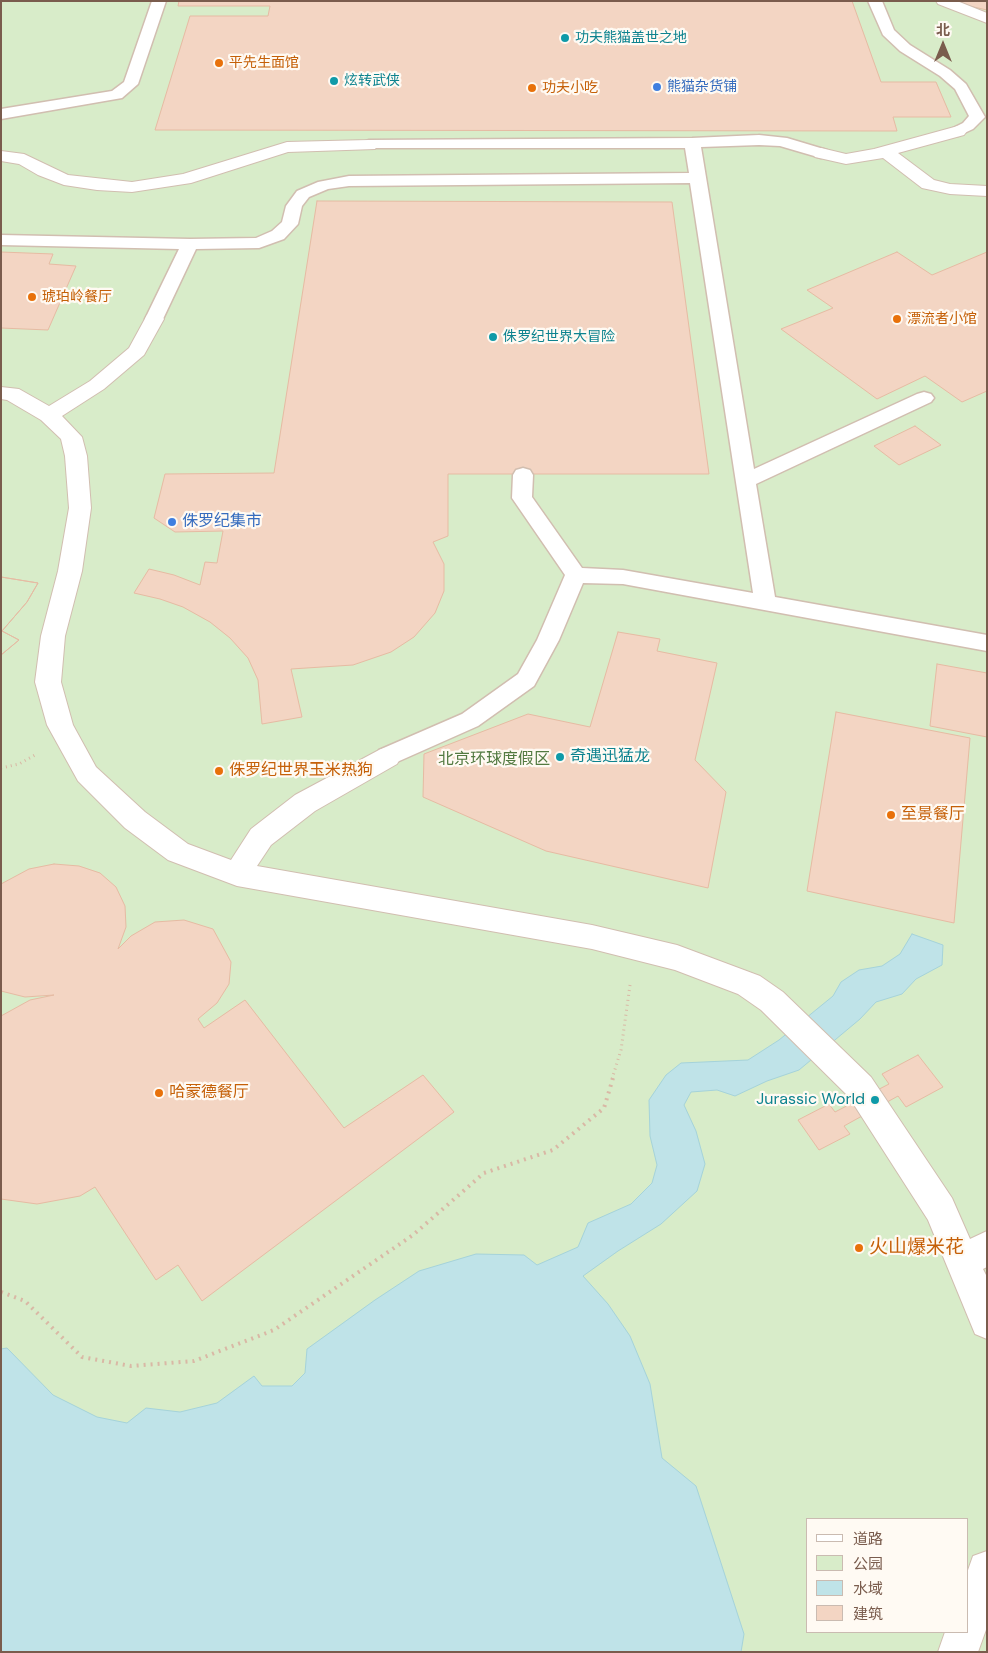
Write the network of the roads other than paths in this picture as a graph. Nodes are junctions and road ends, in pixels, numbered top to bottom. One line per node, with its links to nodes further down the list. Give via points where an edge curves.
1 (159, 1): 5 (lane, via 131,84 117,95)
2 (875, 1): 6 (lane, via 888,32 905,48 945,72 962,87 977,117)
3 (943, 1): 4 (street)
4 (987, 18)
5 (1, 114)
6 (958, 131): 9 (street, via 903,144)
7 (692, 143): 8 (lane); 10 (lane, via 781,141); 12 (lane)
8 (369, 144): 11 (street, via 287,147 185,179 132,187 97,186 64,180 24,159)
9 (885, 152): 10 (street, via 846,158); 13 (street, via 928,184)
10 (821, 153)
11 (1, 156)
12 (698, 178): 15 (lane, via 349,181 324,185 303,194 294,206 290,224 278,236 259,243); 21 (lane)
13 (987, 191)
14 (1, 240): 15 (lane)
15 (190, 244): 16 (lane)
16 (154, 319): 19 (street, via 137,351 97,385)
17 (1, 393): 19 (street, via 12,394)
18 (924, 398): 21 (lane)
19 (48, 415): 26 (street, via 71,437 76,456 80,508 70,571 53,636 48,682 60,725 87,774 135,820 178,852)
20 (523, 475): 22 (lane, via 522,498)
21 (746, 481): 23 (lane)
22 (576, 575): 23 (lane, via 623,577); 25 (lane, via 548,640 526,680 470,720)
23 (765, 603): 24 (lane)
24 (987, 643)
25 (388, 757): 26 (street, via 305,803 261,837)
26 (238, 874): 27 (street, via 592,937 677,958 749,984 772,1001 860,1087)
27 (977, 1270): 28 (street)
28 (987, 1322)
29 (987, 1570): 30 (street)
30 (968, 1624)
31 (965, 1633): 32 (street)
32 (958, 1652)

